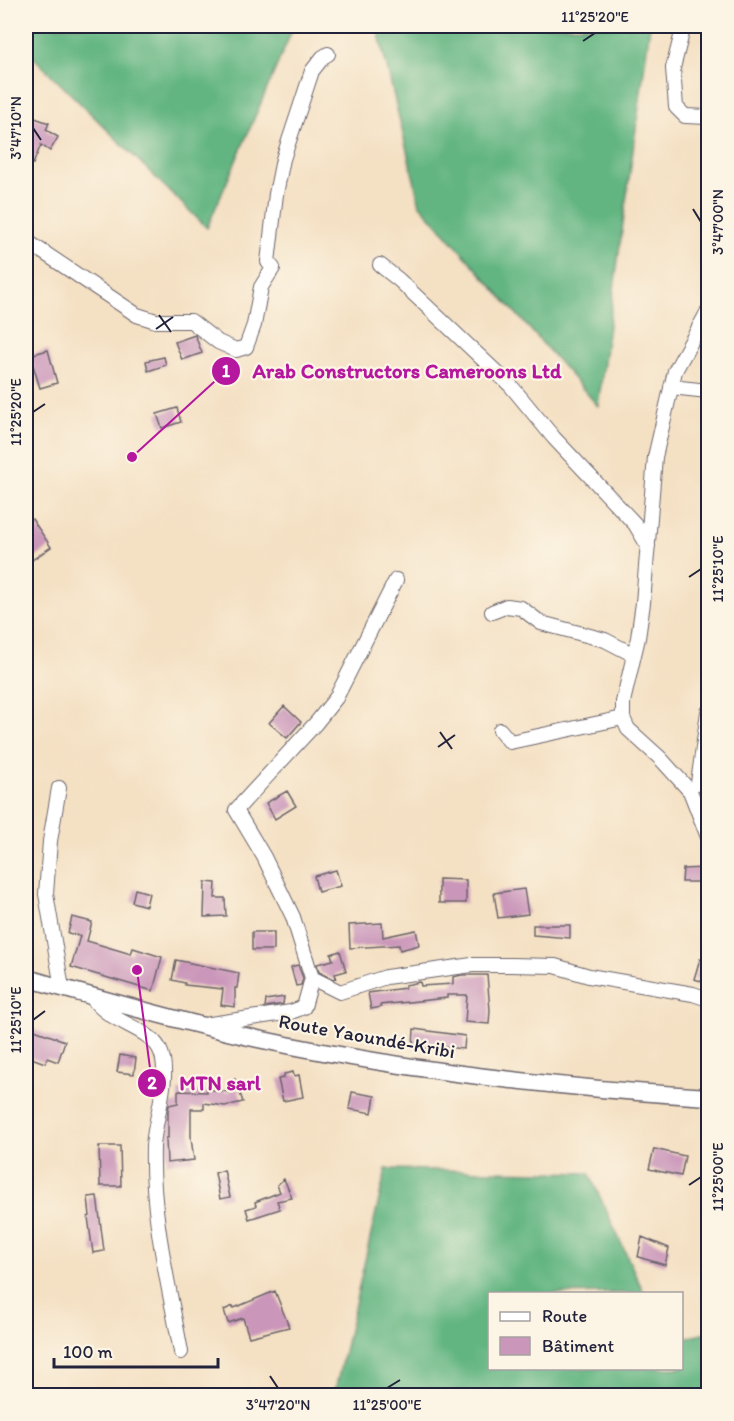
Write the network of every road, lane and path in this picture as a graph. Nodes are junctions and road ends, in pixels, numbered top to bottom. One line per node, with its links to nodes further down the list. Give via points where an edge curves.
1 (682, 33): 3 (street, via 673,68 676,107 685,116)
2 (328, 54): 4 (street, via 312,71 283,159 270,240 268,262 273,268 261,288 246,348 236,350 218,342 191,321 156,321 137,315 31,244)
3 (708, 117)
4 (26, 248)
5 (380, 265): 9 (street, via 511,386 635,524)
6 (708, 311): 7 (street, via 675,371)
7 (671, 387): 8 (street); 9 (street, via 655,457)
8 (708, 391)
9 (648, 546): 12 (street)
10 (396, 580): 20 (street, via 336,698 236,810 281,889)
11 (492, 612): 12 (street, via 507,606 521,608 541,623 605,640)
12 (634, 655): 14 (street)
13 (708, 712): 16 (street)
14 (622, 718): 15 (street, via 510,742); 16 (street, via 628,729 660,758)
15 (500, 730)
16 (699, 786): 18 (street)
17 (59, 788): 21 (street, via 46,894)
18 (708, 837)
19 (26, 978): 21 (main road, Route Yaoundé-Kribi)
20 (312, 978): 23 (street, via 339,992 386,977 472,965 555,966); 24 (street, via 304,1007)
21 (62, 988): 22 (main road, Route Yaoundé-Kribi)
22 (91, 996): 24 (main road, Route Yaoundé-Kribi); 26 (street, via 103,1011 146,1036 160,1050 164,1076 154,1130 152,1184)
23 (708, 999)
24 (202, 1026): 25 (main road, Route Yaoundé-Kribi, via 371,1060 484,1077)
25 (708, 1097)
26 (181, 1352)

